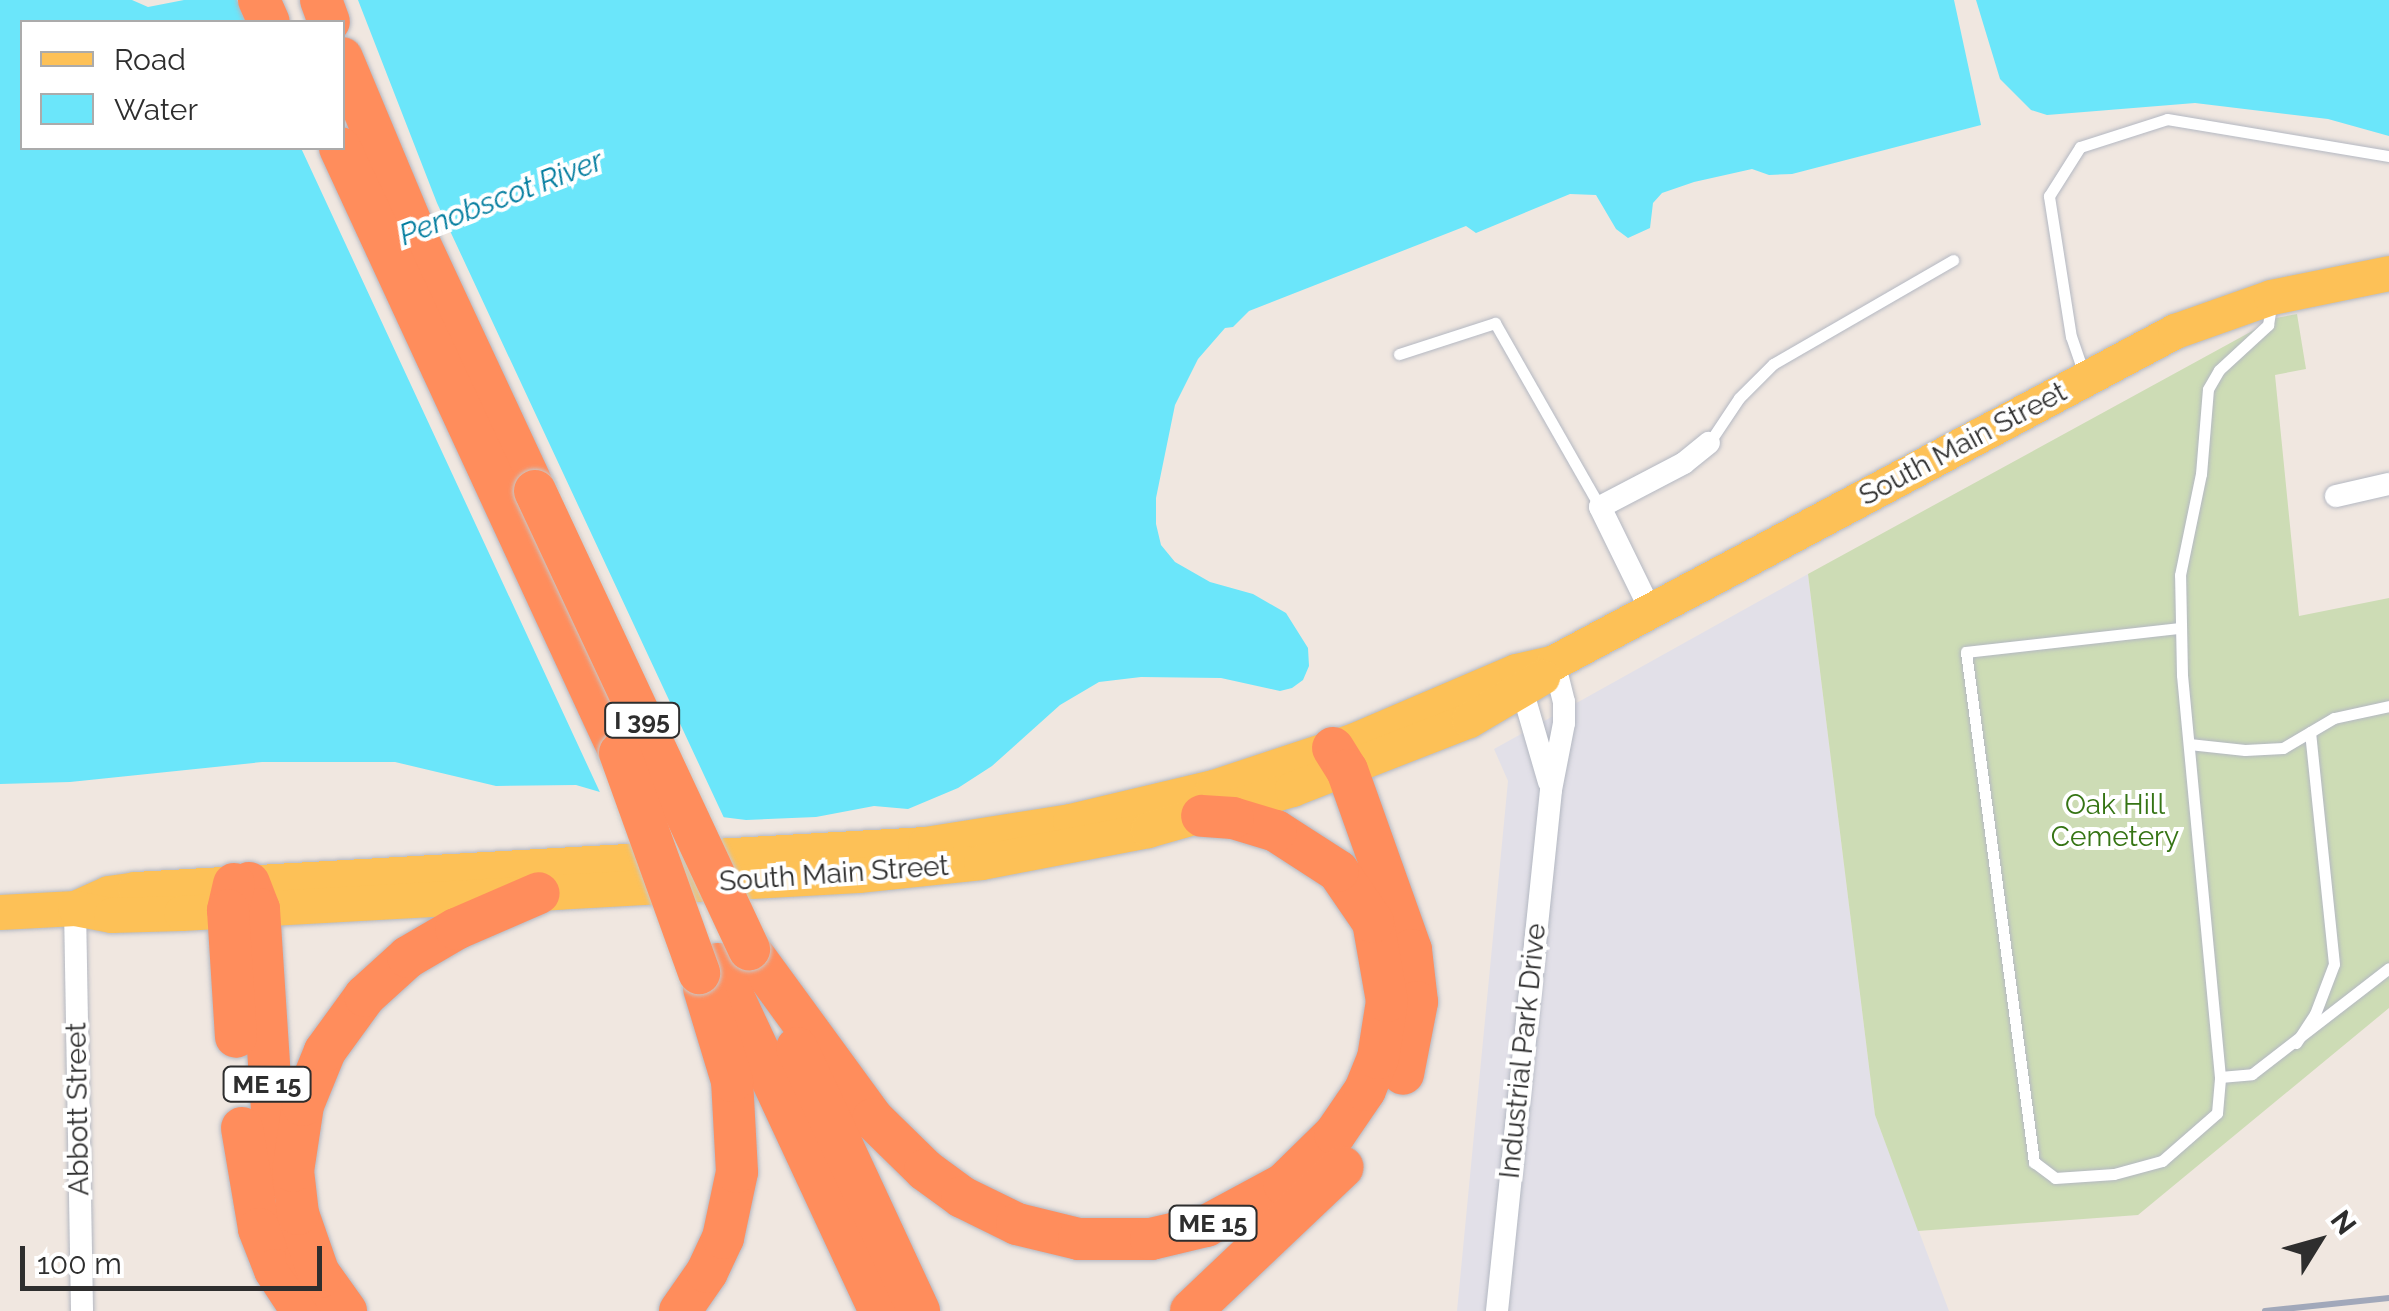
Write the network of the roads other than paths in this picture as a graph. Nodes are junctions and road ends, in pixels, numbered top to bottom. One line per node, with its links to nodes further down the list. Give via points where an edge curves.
1 (345, 65): 31 (highway, I 395, bridge)
2 (330, 150): 5 (highway)
3 (341, 150): 5 (highway, I 395)
4 (2389, 156): 10 (lane, via 2167,120 2080,147 2049,196 2071,336)
5 (381, 242): 22 (highway, I 395)
6 (1953, 260): 11 (lane, via 1773,364)
7 (2389, 273): 8 (main road, South Main Street)
8 (2271, 297): 10 (main road, South Main Street, via 2175,331); 16 (lane, via 2268,325 2227,361 2208,390 2200,474 2182,553)
9 (1399, 354): 14 (lane, via 1495,323)
10 (2086, 378): 15 (main road, South Main Street)
11 (1709, 443): 14 (street)
12 (2389, 484): 13 (street)
13 (2336, 496)
14 (1600, 507): 15 (street)
15 (1651, 611): 17 (main road, South Main Street)
16 (2179, 628): 21 (lane); 34 (lane, via 1966,652 2034,1162 2056,1178 2162,1162 2217,1113)
17 (1554, 662): 18 (main road, South Main Street); 24 (street, Industrial Park Drive, via 1564,702)
18 (1520, 682): 23 (main road, South Main Street, via 1469,720); 24 (street, Industrial Park Drive)
19 (2389, 706): 20 (lane, via 2334,718)
20 (2310, 732): 21 (lane, via 2282,748); 33 (lane, via 2334,964)
21 (2189, 744): 34 (lane)
22 (620, 753): 31 (highway, ME 15, bridge)
23 (1330, 762): 25 (main road, South Main Street); 27 (main road, South Main Street, via 961,840); 30 (highway); 41 (highway, via 1402,917 1415,968 1409,1056 1388,1104 1343,1167)
24 (1551, 790): 42 (street, Industrial Park Drive)
25 (1202, 816): 26 (main road, South Main Street / ME 15, via 1078,845 928,868); 30 (highway, ME 15, via 1248,822 1306,847 1338,871)
26 (539, 893): 27 (main road, South Main Street / ME 15); 35 (highway, via 408,957 365,996 326,1052 302,1105 293,1171)
27 (242, 897): 28 (main road, South Main Street / ME 15, via 121,890); 35 (highway, ME 15, via 276,1172)
28 (74, 908): 29 (main road, South Main Street / ME 15); 36 (street, Abbott Street)
29 (0, 912)
30 (1373, 922): 31 (highway, ME 15, via 1386,982 1383,1040 1364,1090 1335,1134 1298,1174 1240,1211 1188,1231 1131,1241 1033,1229 934,1177)
31 (722, 962): 38 (highway, ME 15, via 736,1172 723,1238); 39 (highway, I 395); 40 (highway, I 395)
32 (2389, 968): 33 (lane)
33 (2296, 1043): 34 (lane, via 2252,1074)
34 (2220, 1077)
35 (311, 1294): 37 (highway, ME 15)
36 (82, 1311)
37 (346, 1311)
38 (680, 1311)
39 (880, 1311)
40 (919, 1311)
41 (1191, 1311)
42 (1498, 1311)

